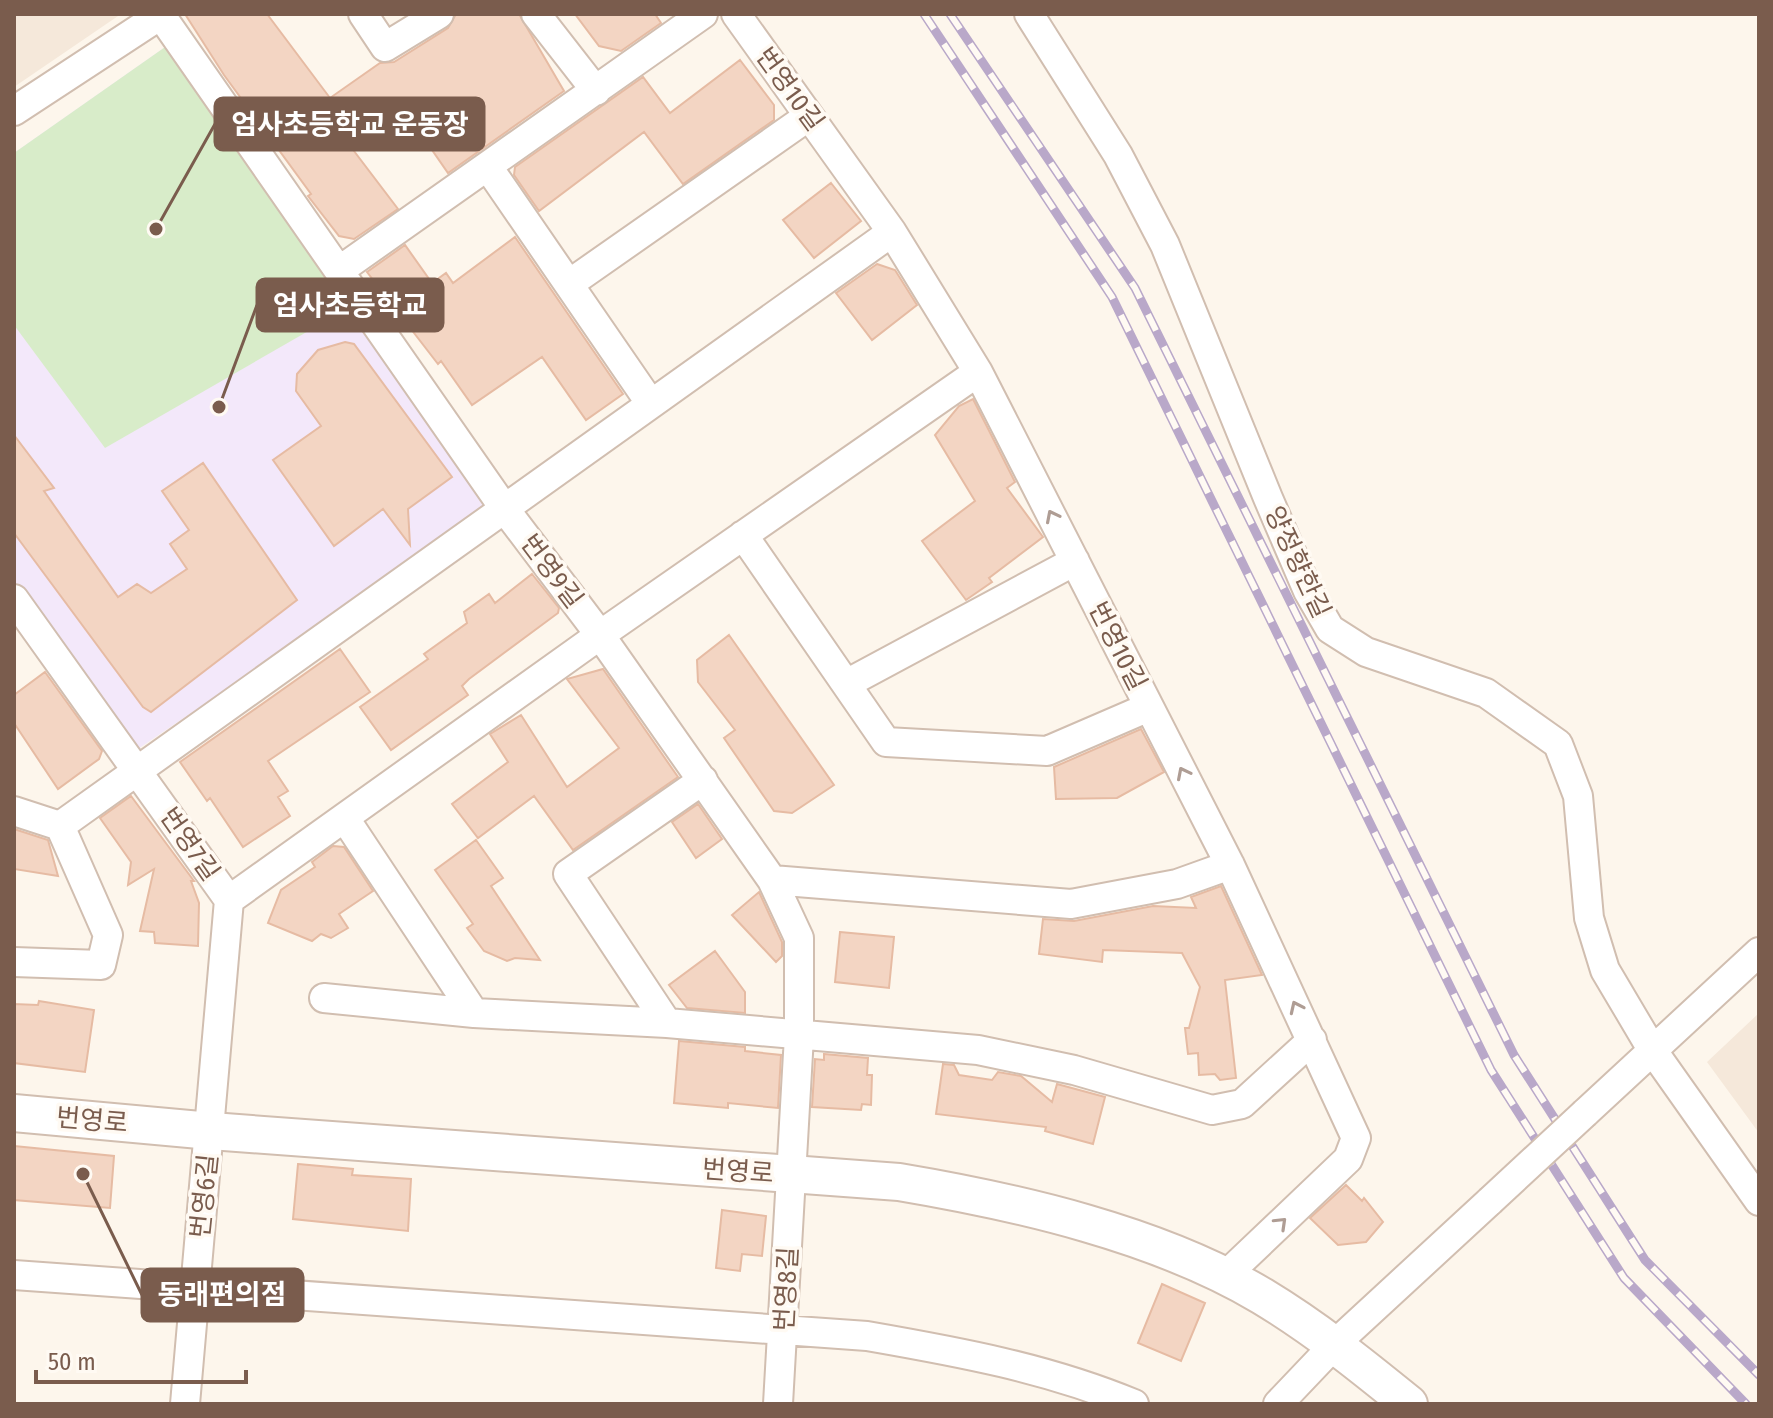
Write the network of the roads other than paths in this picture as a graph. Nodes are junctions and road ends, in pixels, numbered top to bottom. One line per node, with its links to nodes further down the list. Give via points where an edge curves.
1 (161, 14): 9 (street); 13 (street, 번영9길)
2 (363, 14): 3 (street, via 385,47)
3 (439, 14)
4 (536, 14): 8 (street)
5 (703, 14): 8 (street)
6 (736, 14): 10 (street, 번영10길)
7 (1029, 14): 39 (street, 양정향한길, via 1118,155 1165,245 1273,510 1330,629 1366,652 1486,693 1558,744 1578,796 1589,918 1605,970)
8 (596, 91): 11 (street)
9 (14, 111)
10 (809, 116): 12 (street, 번영10길); 14 (street)
11 (488, 167): 13 (street); 14 (street)
12 (892, 232): 15 (street, 번영10길); 16 (street)
13 (340, 270): 17 (street, 번영9길)
14 (569, 284): 16 (street)
15 (978, 372): 18 (street); 19 (street, 번영10길, one-way to 15)
16 (651, 404): 17 (street)
17 (504, 508): 21 (street, 번영9길); 24 (street)
18 (743, 535): 21 (street); 22 (street)
19 (1075, 561): 22 (street); 23 (street, 번영10길)
20 (14, 599): 24 (street, 번영7길)
21 (600, 635): 25 (street, 번영9길); 27 (street)
22 (846, 684): 23 (street, via 886,742 1047,751)
23 (1149, 707): 29 (street, 번영10길, one-way to 23)
24 (138, 769): 28 (street); 31 (street, 번영7길)
25 (703, 780): 30 (street, 번영9길); 36 (street, via 568,874)
26 (14, 811): 28 (street)
27 (346, 820): 31 (street); 35 (street)
28 (60, 826): 33 (street, via 108,935 101,965)
29 (1230, 865): 30 (street, via 1177,884 1071,904); 38 (street, 번영10길, one-way to 29)
30 (772, 880): 37 (street, 번영9길, via 799,938)
31 (229, 900): 41 (street, 번영7길)
32 (1759, 952): 39 (street)
33 (14, 962)
34 (324, 998): 35 (street)
35 (474, 1013): 36 (street)
36 (667, 1023): 37 (street)
37 (799, 1036): 38 (street, via 978,1050 1074,1070 1212,1110 1242,1104); 42 (street, 번영9길)
38 (1312, 1040): 45 (street, 번영10길, one-way to 38, via 1348,1159 1356,1138)
39 (1653, 1051): 43 (street, 양정향한길); 48 (street, bridge)
40 (14, 1113): 41 (street, 번영로)
41 (211, 1131): 42 (street, 번영로); 46 (street, 번영6길)
42 (792, 1175): 45 (street, 번영로, via 899,1182 990,1197 1077,1221); 47 (street, 번영8길)
43 (1759, 1201)
44 (14, 1275): 46 (street)
45 (1224, 1277): 48 (street, 번영로)
46 (195, 1290): 47 (street); 49 (street, 번영6길)
47 (785, 1330): 50 (street, 번영8길); 51 (street, via 867,1336 996,1359 1087,1384)
48 (1336, 1343): 52 (street); 53 (street, 번영로)
49 (185, 1404)
50 (778, 1404)
51 (1134, 1404)
52 (1278, 1404)
53 (1409, 1404)

